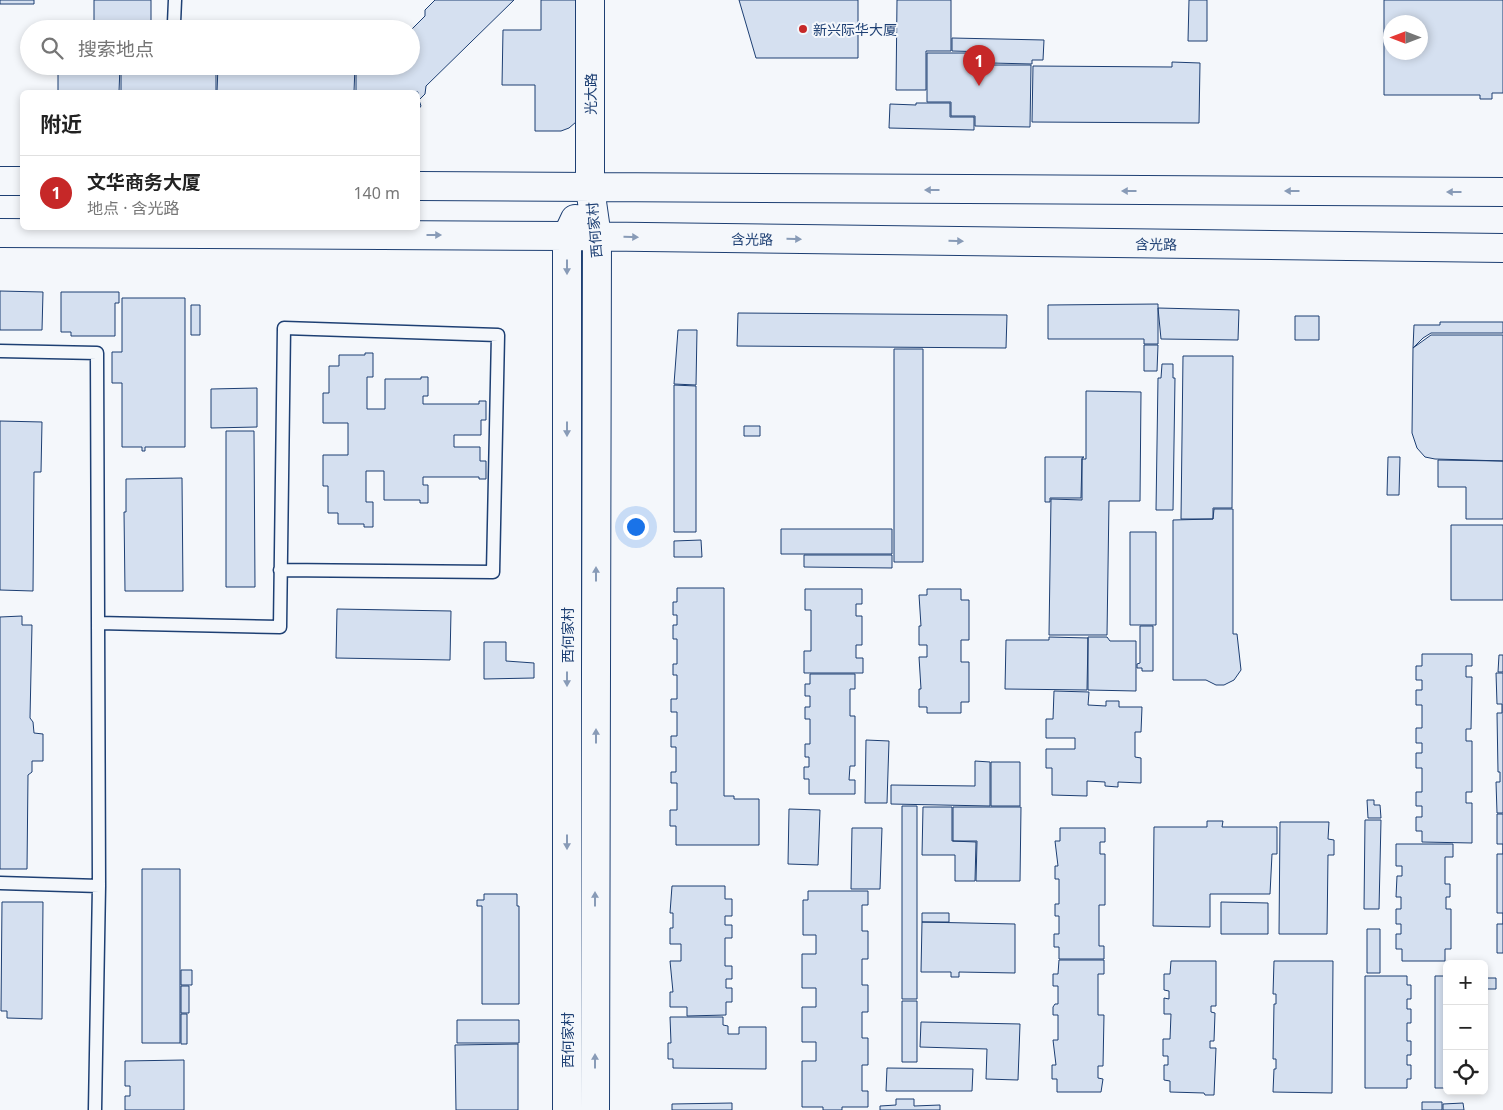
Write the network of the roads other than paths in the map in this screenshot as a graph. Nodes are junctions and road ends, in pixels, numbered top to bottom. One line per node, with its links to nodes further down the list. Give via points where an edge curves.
1 (175, 0): 3 (lane)
2 (590, 0): 7 (main road, 光大路)
3 (174, 20)
4 (0, 181): 5 (main road)
5 (20, 181)
6 (420, 186): 7 (main road)
7 (590, 188): 8 (main road, one-way to 7); 10 (main road, 西何家村); 11 (main road, 西何家村)
8 (1503, 192)
9 (0, 233): 10 (main road, 含光路, one-way to 10)
10 (567, 236): 11 (main road, 含光路); 19 (main road, 西何家村, one-way to 19)
11 (597, 237): 12 (main road, 含光路, one-way to 12); 20 (main road, 西何家村, one-way to 11)
12 (1503, 248)
13 (0, 351): 15 (lane, via 97,353)
14 (280, 570): 14 (lane, via 284,328 498,335 492,572); 15 (lane, via 280,627)
15 (98, 623): 17 (lane)
16 (0, 882): 17 (lane)
17 (98, 886): 18 (lane)
18 (95, 1110)
19 (567, 1110)
20 (595, 1110)

